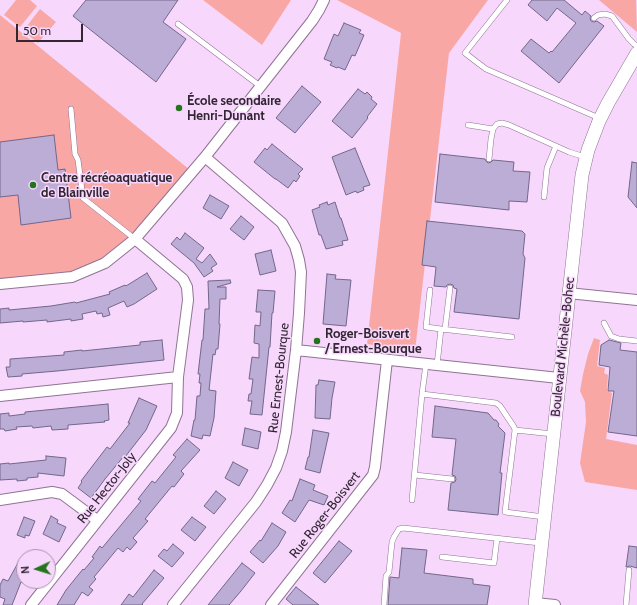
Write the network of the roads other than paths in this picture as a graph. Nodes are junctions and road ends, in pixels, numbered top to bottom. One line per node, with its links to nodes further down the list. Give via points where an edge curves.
1 (324, 0): 8 (street, via 312,21)
2 (507, 0): 11 (lane, via 465,53 486,68)
3 (594, 18): 5 (lane, via 605,14 612,16 628,39)
4 (178, 24): 8 (lane)
5 (637, 46)
6 (637, 54): 9 (street, Boulevard Michèle-Bohec)
7 (637, 67): 9 (street, Boulevard Michèle-Bohec)
8 (260, 86): 15 (street)
9 (613, 95): 11 (street, Boulevard Michèle-Bohec)
10 (71, 109): 19 (lane, via 74,154 78,160 83,198)
11 (600, 118): 16 (street, Boulevard Michèle-Bohec)
12 (468, 125): 13 (lane)
13 (493, 129): 14 (lane, via 497,124 506,123); 17 (lane)
14 (556, 146): 16 (lane); 18 (lane, via 547,168)
15 (205, 157): 19 (street); 29 (street, Rue Ernest-Bourque, via 282,223 295,246 301,272)
16 (586, 157): 23 (street, Boulevard Michèle-Bohec, via 580,185)
17 (488, 159)
18 (544, 197)
19 (135, 239): 20 (street, via 105,263 72,277); 33 (street, Rue Hector-Joly, via 183,279 187,287 188,300)
20 (0, 284)
21 (450, 288): 26 (lane)
22 (430, 290): 26 (lane, via 426,327)
23 (568, 293): 24 (street); 34 (street, Boulevard Michèle-Bohec)
24 (637, 300)
25 (604, 323): 28 (lane, via 611,336)
26 (443, 329): 27 (lane); 32 (lane)
27 (512, 338)
28 (637, 340)
29 (296, 350): 30 (street); 51 (street, Rue Ernest-Bourque, via 285,441 272,476 254,505)
30 (386, 360): 31 (street); 52 (street, Rue Roger-Boisvert, via 373,475)
31 (426, 364): 32 (street); 35 (lane)
32 (437, 365): 34 (street)
33 (178, 377): 36 (street); 44 (street, Rue Hector-Joly, via 177,413 171,428)
34 (559, 378): 38 (street, Boulevard Michèle-Bohec)
35 (422, 394): 37 (lane, via 496,403); 39 (lane)
36 (0, 396)
37 (515, 430): 38 (lane); 43 (lane, via 506,512)
38 (553, 434): 43 (street, Boulevard Michèle-Bohec)
39 (415, 475): 40 (lane); 42 (lane)
40 (452, 479)
41 (0, 500): 44 (street, via 52,492 62,494)
42 (412, 500)
43 (544, 517): 46 (street, Boulevard Michèle-Bohec)
44 (97, 520): 50 (street, Rue Hector-Joly)
45 (497, 538): 46 (lane); 47 (lane, via 494,563); 53 (lane, via 399,529 392,542)
46 (542, 543): 49 (street, Boulevard Michèle-Bohec)
47 (442, 557)
48 (629, 570): 55 (lane)
49 (535, 604): 54 (street)
50 (31, 605)
51 (173, 605)
52 (271, 605)
53 (384, 605)
54 (555, 605)
55 (626, 605)

